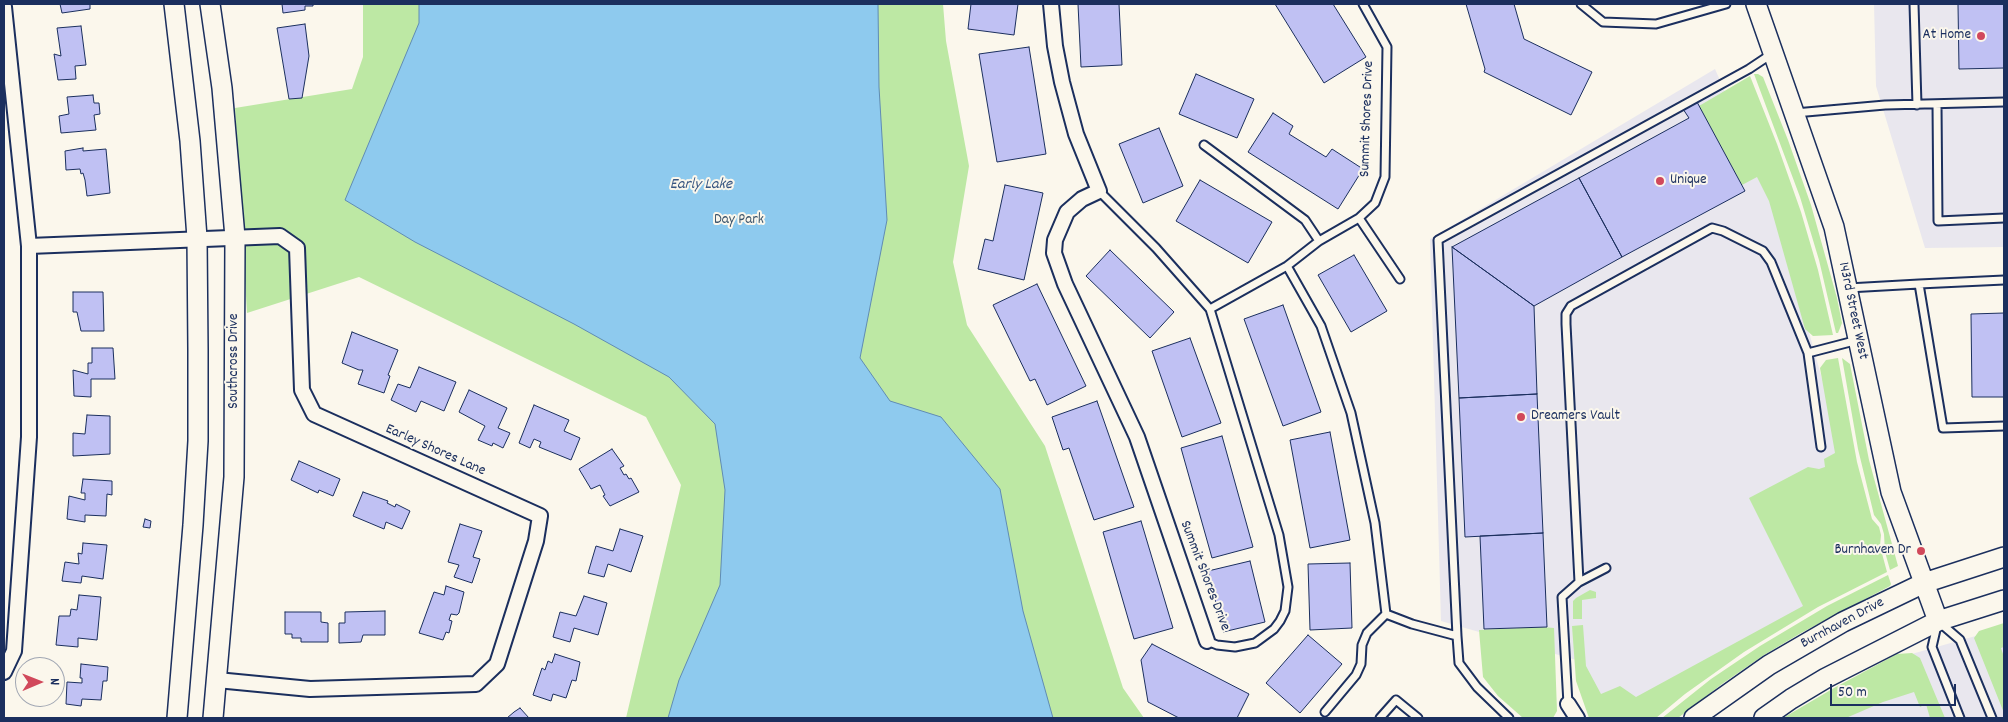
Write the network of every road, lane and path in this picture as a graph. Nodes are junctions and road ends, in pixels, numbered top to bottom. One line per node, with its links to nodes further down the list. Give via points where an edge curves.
1 (174, 4): 20 (street, via 190,141)
2 (210, 4): 19 (street, Southcross Drive, via 222,88)
3 (1051, 4): 16 (street, Summit Shores Drive, via 1062,82 1076,134)
4 (1363, 4): 17 (lane, Summit Shores Drive, via 1387,47 1385,177 1375,203)
5 (1581, 4): 6 (lane, via 1603,22 1656,24)
6 (1726, 4)
7 (1756, 4): 10 (street, 143rd Street West)
8 (1914, 4): 12 (lane)
9 (4, 7): 22 (street)
10 (1773, 53): 14 (street, 143rd Street West); 40 (lane, via 1438,240)
11 (2004, 102): 13 (lane)
12 (1917, 104): 13 (lane); 14 (lane)
13 (1937, 104): 18 (lane, via 1938,221)
14 (1794, 114): 27 (street, 143rd Street West, via 1834,227)
15 (1204, 145): 21 (lane, via 1305,220)
16 (1099, 191): 28 (lane, Summit Shores Drive); 41 (street, Summit Shores Drive, via 1082,199 1067,212 1055,240 1054,253 1065,284 1137,437)
17 (1359, 218): 21 (lane, Summit Shores Drive); 24 (lane)
18 (2004, 218)
19 (235, 237): 20 (street, Earley Shores Lane); 43 (street, Southcross Drive, via 234,476); 43 (street, Earley Shores Lane, via 280,236 297,248 302,390 314,414 540,516 536,541 497,664 476,684 310,689)
20 (197, 238): 22 (street, Earley Shores Lane); 46 (street, via 198,441)
21 (1319, 241): 23 (lane, Summit Shores Drive)
22 (29, 246): 42 (street, via 29,436 14,651)
23 (1287, 266): 28 (lane, Summit Shores Drive); 38 (lane, via 1321,326 1351,413 1375,523)
24 (1400, 279)
25 (2004, 280): 26 (lane)
26 (1919, 284): 27 (lane); 31 (lane, via 1943,428)
27 (1847, 288): 29 (street, 143rd Street West)
28 (1210, 309): 41 (lane, Summit Shores Drive, via 1279,535 1288,588 1285,611 1274,629 1255,643 1235,647)
29 (1858, 340): 30 (lane); 36 (street, 143rd Street West, via 1891,492)
30 (1808, 353): 32 (lane); 35 (lane, via 1771,262 1763,251 1712,228 1571,306 1566,314 1566,324)
31 (2004, 426)
32 (1821, 448)
33 (2004, 557): 36 (street, Burnhaven Drive)
34 (1606, 568): 35 (lane)
35 (1579, 582): 44 (lane, via 1562,597)
36 (1924, 583): 39 (street, 143rd Street West); 53 (street, Burnhaven Drive, via 1806,643)
37 (2004, 600): 39 (street)
38 (1386, 614): 40 (lane); 45 (lane, via 1367,633 1356,675)
39 (1938, 621): 54 (street, via 1826,678); 55 (lane, via 1932,647); 56 (lane, via 1960,640)
40 (1457, 636): 50 (lane, via 1459,663 1477,687)
41 (1208, 641)
42 (4, 672)
43 (217, 680): 47 (street, Southcross Drive)
44 (1568, 704): 51 (street); 52 (street)
45 (1325, 712)
46 (177, 718)
47 (214, 718)
48 (1380, 718): 49 (lane, via 1396,700)
49 (1418, 718)
50 (1509, 718)
51 (1568, 718)
52 (1577, 718)
53 (1694, 718)
54 (1764, 718)
55 (1960, 718)
56 (1992, 718)

